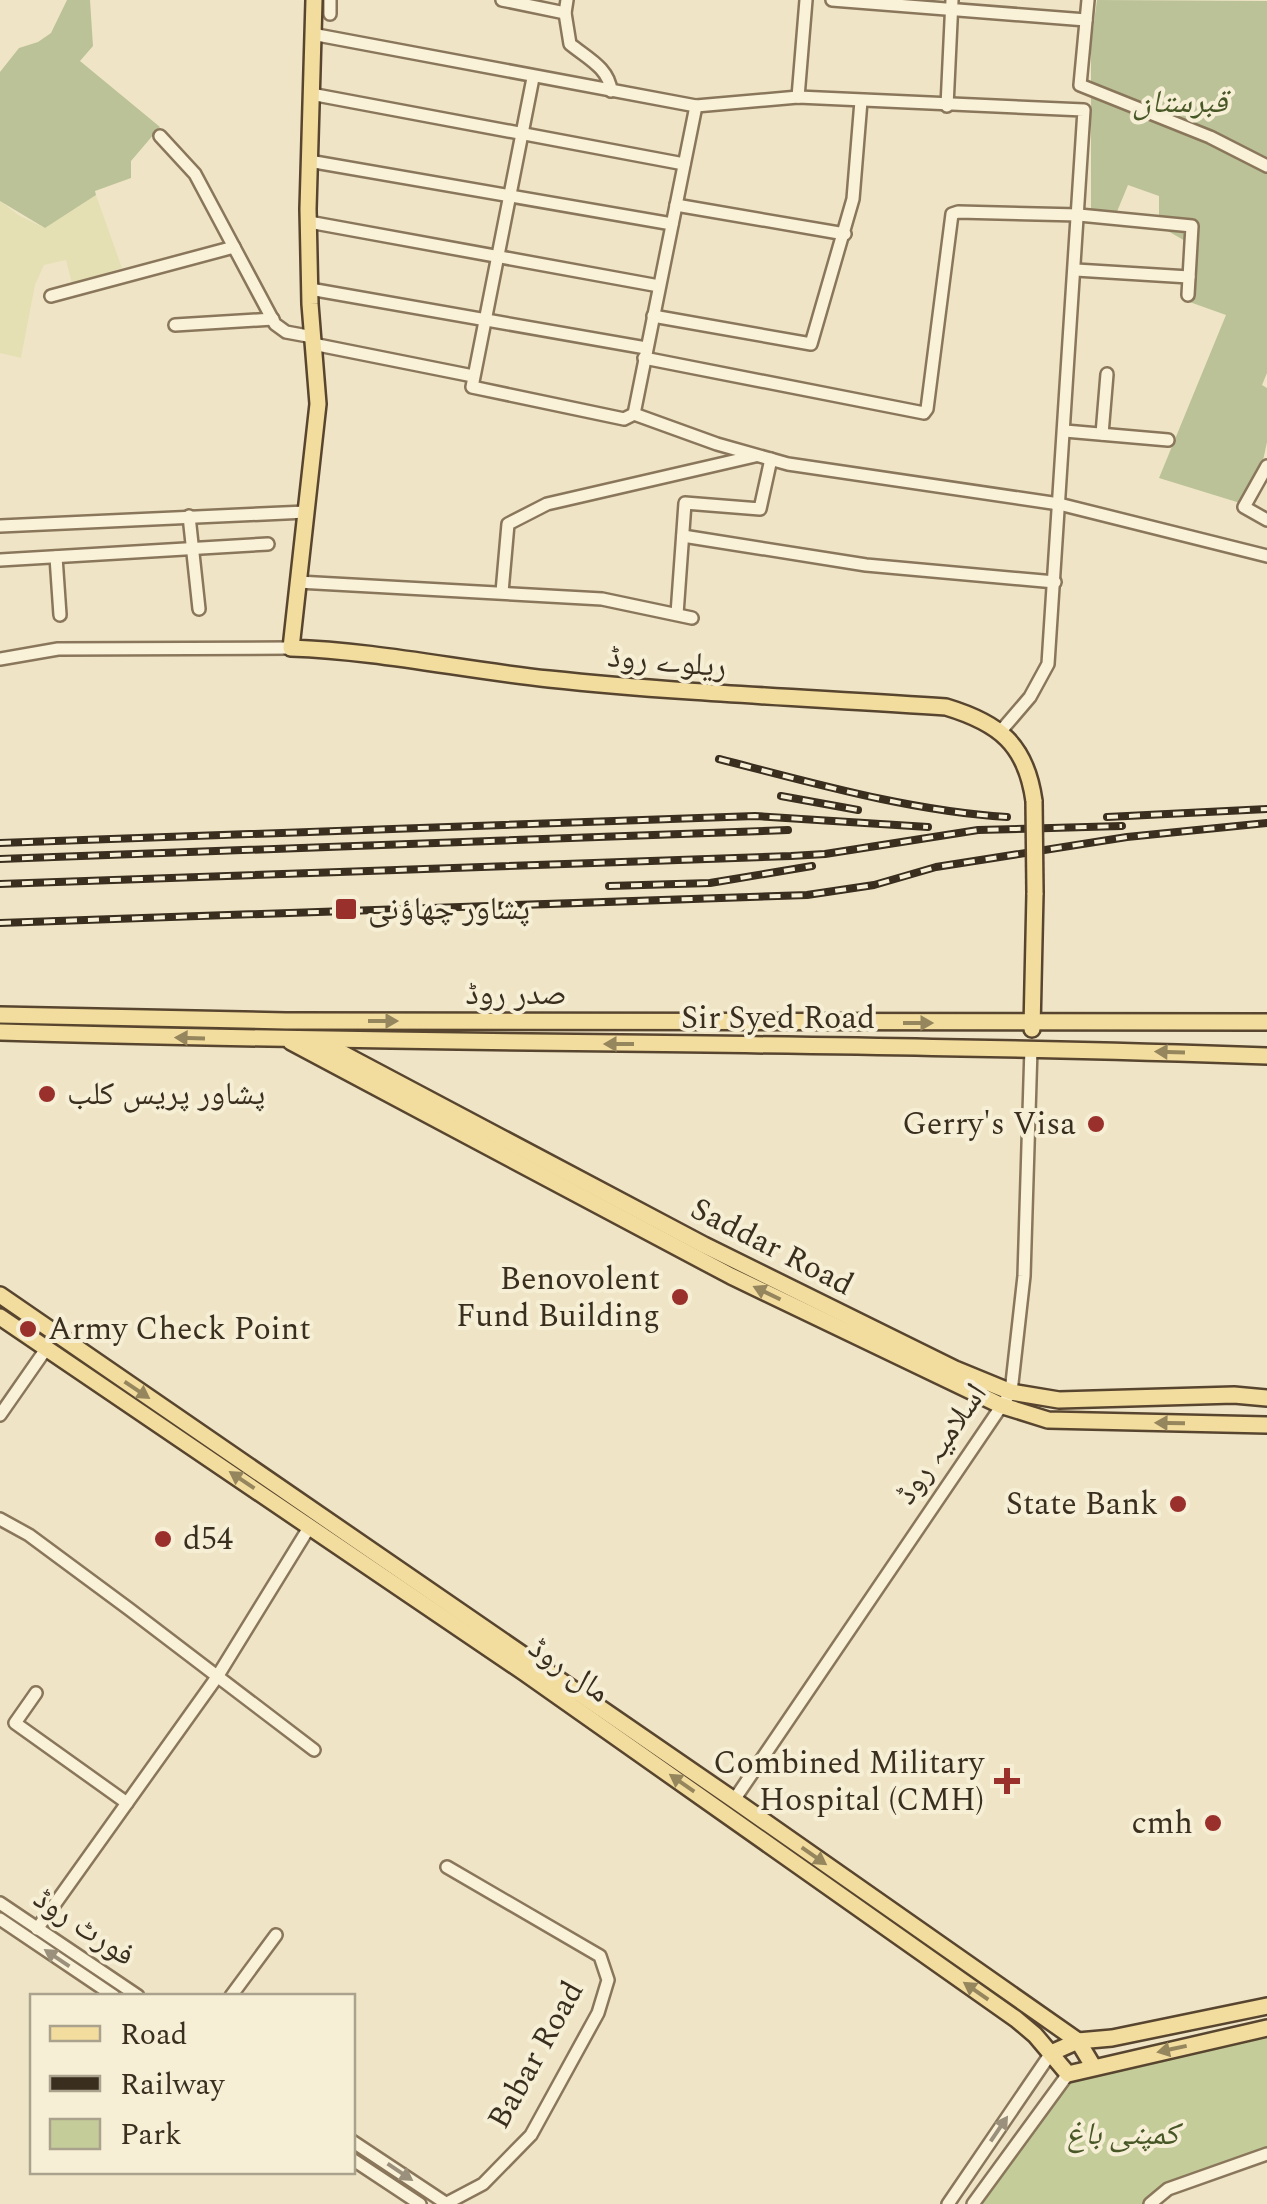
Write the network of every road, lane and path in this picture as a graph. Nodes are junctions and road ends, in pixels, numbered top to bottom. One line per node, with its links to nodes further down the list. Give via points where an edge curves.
1 (502, 0): 6 (street)
2 (806, 0): 13 (street)
3 (832, 0): 7 (street)
4 (1088, 0): 8 (street)
5 (318, 5): 9 (main road)
6 (566, 6): 11 (street, via 570,44 604,70)
7 (952, 6): 8 (street); 16 (street)
8 (1086, 20): 21 (street, via 1080,85)
9 (312, 34): 10 (street); 12 (main road)
10 (534, 78): 11 (street); 17 (street)
11 (611, 91): 15 (street)
12 (311, 94): 17 (street); 19 (main road)
13 (798, 97): 14 (street); 15 (street)
14 (861, 101): 16 (street); 27 (street)
15 (696, 106): 20 (street)
16 (946, 106): 24 (street, via 1084,110)
17 (522, 134): 20 (street); 22 (street)
18 (160, 136): 28 (street, via 194,174)
19 (310, 161): 22 (street); 25 (main road)
20 (684, 164): 23 (street)
21 (1267, 166)
22 (510, 196): 26 (street); 29 (street)
23 (676, 205): 26 (street); 27 (street)
24 (1079, 216): 30 (street); 31 (street, via 1192,226); 41 (street, via 952,214 924,412)
25 (309, 222): 29 (street); 33 (main road)
26 (672, 224): 32 (street)
27 (845, 234): 36 (street, via 811,344)
28 (234, 246): 34 (street); 37 (street)
29 (498, 256): 32 (street); 38 (street)
30 (1076, 270): 31 (street); 45 (street)
31 (1189, 277): 35 (street)
32 (659, 286): 36 (street)
33 (310, 288): 38 (street); 40 (main road)
34 (50, 296)
35 (1188, 296)
36 (653, 316): 41 (street)
37 (273, 319): 39 (street); 40 (street, via 286,332)
38 (485, 320): 41 (street); 43 (street)
39 (175, 325)
40 (313, 341): 43 (street); 51 (main road, via 318,404)
41 (645, 353): 44 (street)
42 (1107, 374): 46 (street)
43 (473, 376): 44 (street, via 476,390 624,420)
44 (634, 414): 48 (street)
45 (1064, 431): 46 (street); 50 (street)
46 (1102, 434): 47 (street)
47 (1168, 440)
48 (765, 457): 50 (street); 55 (street, via 760,509 686,503); 63 (street, via 548,504 508,524)
49 (1267, 466): 53 (street, via 1244,507)
50 (1059, 504): 58 (street); 62 (street)
51 (306, 512): 52 (street); 61 (main road)
52 (189, 516): 54 (street); 57 (street)
53 (1267, 520)
54 (0, 526)
55 (683, 536): 62 (street, via 866,565); 66 (street)
56 (268, 544): 57 (street)
57 (192, 548): 59 (street); 64 (street)
58 (1267, 556)
59 (56, 557): 60 (street); 65 (street)
60 (0, 560)
61 (298, 582): 63 (street); 68 (main road)
62 (1054, 582): 70 (street, via 1048,664)
63 (502, 592): 66 (street, via 602,599)
64 (199, 610)
65 (60, 614)
66 (677, 614): 67 (street)
67 (692, 618)
68 (290, 648): 69 (street, ریلوے روڈ, via 58,649); 70 (main road, ریلوے روڈ, via 697,693 946,707)
69 (0, 659)
70 (1000, 732): 74 (main road, ریلوے روڈ, bridge, via 1017,749 1034,801)
71 (0, 1015): 72 (main road, صدر روڈ)
72 (286, 1021): 74 (main road, صدر روڈ, one-way to 74); 77 (main road, Saddar Road)
73 (1267, 1022): 74 (main road, صدر روڈ)
74 (1032, 1024): 78 (main road, ریلوے روڈ)
75 (0, 1032): 76 (main road, one-way to 75)
76 (288, 1040): 77 (main road, Sir Syed Road); 80 (main road, Saddar Road)
77 (317, 1040): 78 (main road, Sir Syed Road, one-way to 77); 80 (main road, Saddar Road)
78 (1031, 1048): 79 (main road, Sir Syed Road, one-way to 78); 85 (street, اسلامیہ روڈ, via 1024,1276)
79 (1267, 1056)
80 (401, 1093): 85 (main road, Saddar Road, via 731,1276)
81 (0, 1295): 83 (main road, مال روڈ)
82 (0, 1316): 84 (main road, مال روڈ)
83 (56, 1335): 84 (main road); 91 (main road, مال روڈ, one-way to 91)
84 (46, 1349): 87 (street); 90 (main road, مال روڈ, one-way to 84)
85 (1006, 1398): 86 (main road, Saddar Road); 88 (main road, Saddar Road, one-way to 85, via 1048,1420); 96 (street, اسلامیہ روڈ)
86 (1267, 1398)
87 (0, 1414)
88 (1267, 1424)
89 (0, 1520): 92 (street)
90 (310, 1526): 91 (main road, مال روڈ); 92 (street)
91 (529, 1667): 96 (main road, مال روڈ)
92 (217, 1676): 94 (street); 95 (street)
93 (36, 1693): 95 (street, via 16,1723)
94 (314, 1750)
95 (127, 1802): 100 (street)
96 (729, 1806): 107 (main road, مال روڈ, one-way to 107); 108 (main road, مال روڈ, one-way to 96, via 1016,2019)
97 (447, 1867): 115 (street, Babar Road, via 600,1956 608,1980 598,2013 531,2136 483,2184)
98 (0, 1903): 100 (street, فورٹ روڈ)
99 (0, 1920): 102 (street, فورٹ روڈ, one-way to 99)
100 (37, 1929): 103 (street, فورٹ روڈ)
101 (276, 1935): 104 (street)
102 (111, 1994)
103 (135, 1994)
104 (232, 1994)
105 (1267, 2006): 107 (main road)
106 (1267, 2028): 109 (main road, one-way to 109)
107 (1078, 2041): 108 (main road); 109 (main road, مال روڈ)
108 (1051, 2053): 110 (main road, مال روڈ); 116 (street, one-way to 108)
109 (1093, 2066): 110 (main road)
110 (1068, 2074): 117 (street)
111 (355, 2143): 115 (street, one-way to 115)
112 (1267, 2154): 118 (street, via 1168,2189)
113 (355, 2160): 114 (street)
114 (420, 2204)
115 (446, 2204)
116 (948, 2204)
117 (973, 2204)
118 (1150, 2204)

